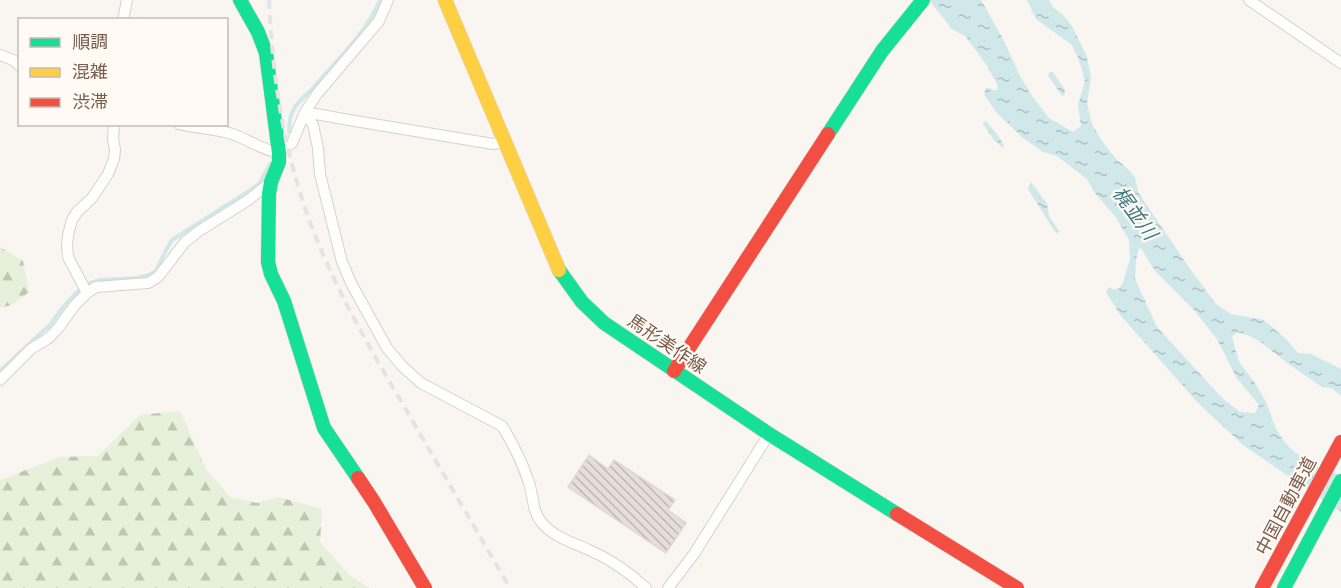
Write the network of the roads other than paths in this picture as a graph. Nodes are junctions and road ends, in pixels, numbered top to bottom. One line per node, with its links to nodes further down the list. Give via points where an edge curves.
1 (127, 0): 7 (street)
2 (240, 0): 15 (main road, via 266,53)
3 (388, 0): 11 (street, via 379,21)
4 (445, 0): 14 (main road, 馬形美作線)
5 (922, 0): 18 (main road, via 882,51)
6 (1249, 0): 9 (street)
7 (123, 18)
8 (0, 55): 10 (street)
9 (1341, 63)
10 (18, 64)
11 (305, 112): 14 (street, via 493,144); 15 (street, via 292,143); 24 (street, via 313,125 320,174 342,262 387,348 421,383 502,426 529,480 534,509 548,529 605,558)
12 (114, 126): 17 (street, via 114,159 92,198 72,220 66,246)
13 (192, 126): 15 (street, via 235,135)
14 (504, 142): 18 (main road, 馬形美作線, via 557,267 582,302 604,323)
15 (279, 153): 16 (main road)
16 (271, 182): 17 (street, via 185,242 158,277 148,283 96,287); 23 (main road, via 268,262 324,428)
17 (87, 293): 19 (street, via 49,338)
18 (674, 371): 20 (main road, 馬形美作線)
19 (0, 380)
20 (769, 434): 25 (street); 26 (main road, 馬形美作線)
21 (1341, 442): 27 (main road, 中国自動車道)
22 (1341, 481): 28 (main road, 中国自動車道)
23 (425, 588)
24 (646, 588)
25 (669, 588)
26 (1017, 588)
27 (1262, 588)
28 (1284, 588)

